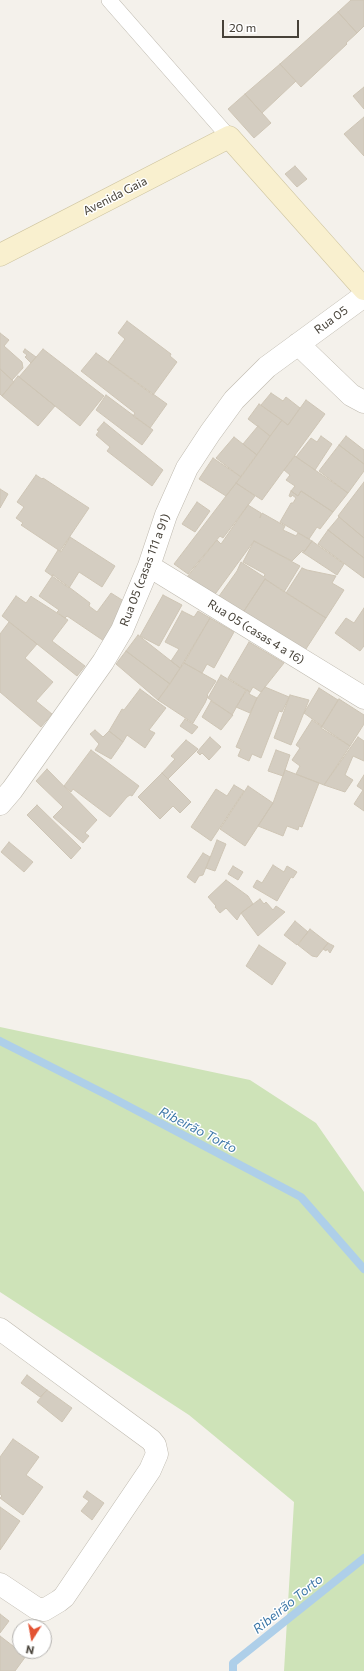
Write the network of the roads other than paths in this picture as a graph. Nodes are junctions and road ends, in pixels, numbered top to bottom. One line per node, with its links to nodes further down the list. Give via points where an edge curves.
1 (109, 0): 2 (lane)
2 (229, 137): 3 (street, Avenida Gaia); 4 (street)
3 (0, 255)
4 (364, 290)
5 (364, 296): 6 (street, Rua 05)
6 (298, 344): 7 (street, via 346,390); 8 (street, Rua 05 (casas 111 a 91), via 267,367 234,400 210,433 187,468 166,515)
7 (364, 402)
8 (148, 566): 9 (street, Rua 05 (casas 4 a 16)); 10 (street, Rua 05 (casas 111 a 91), via 122,630 103,662)
9 (364, 698)
10 (0, 804)
11 (0, 1329): 12 (street, via 151,1440 157,1454 150,1470 64,1597 44,1610 36,1608)
12 (0, 1584)

